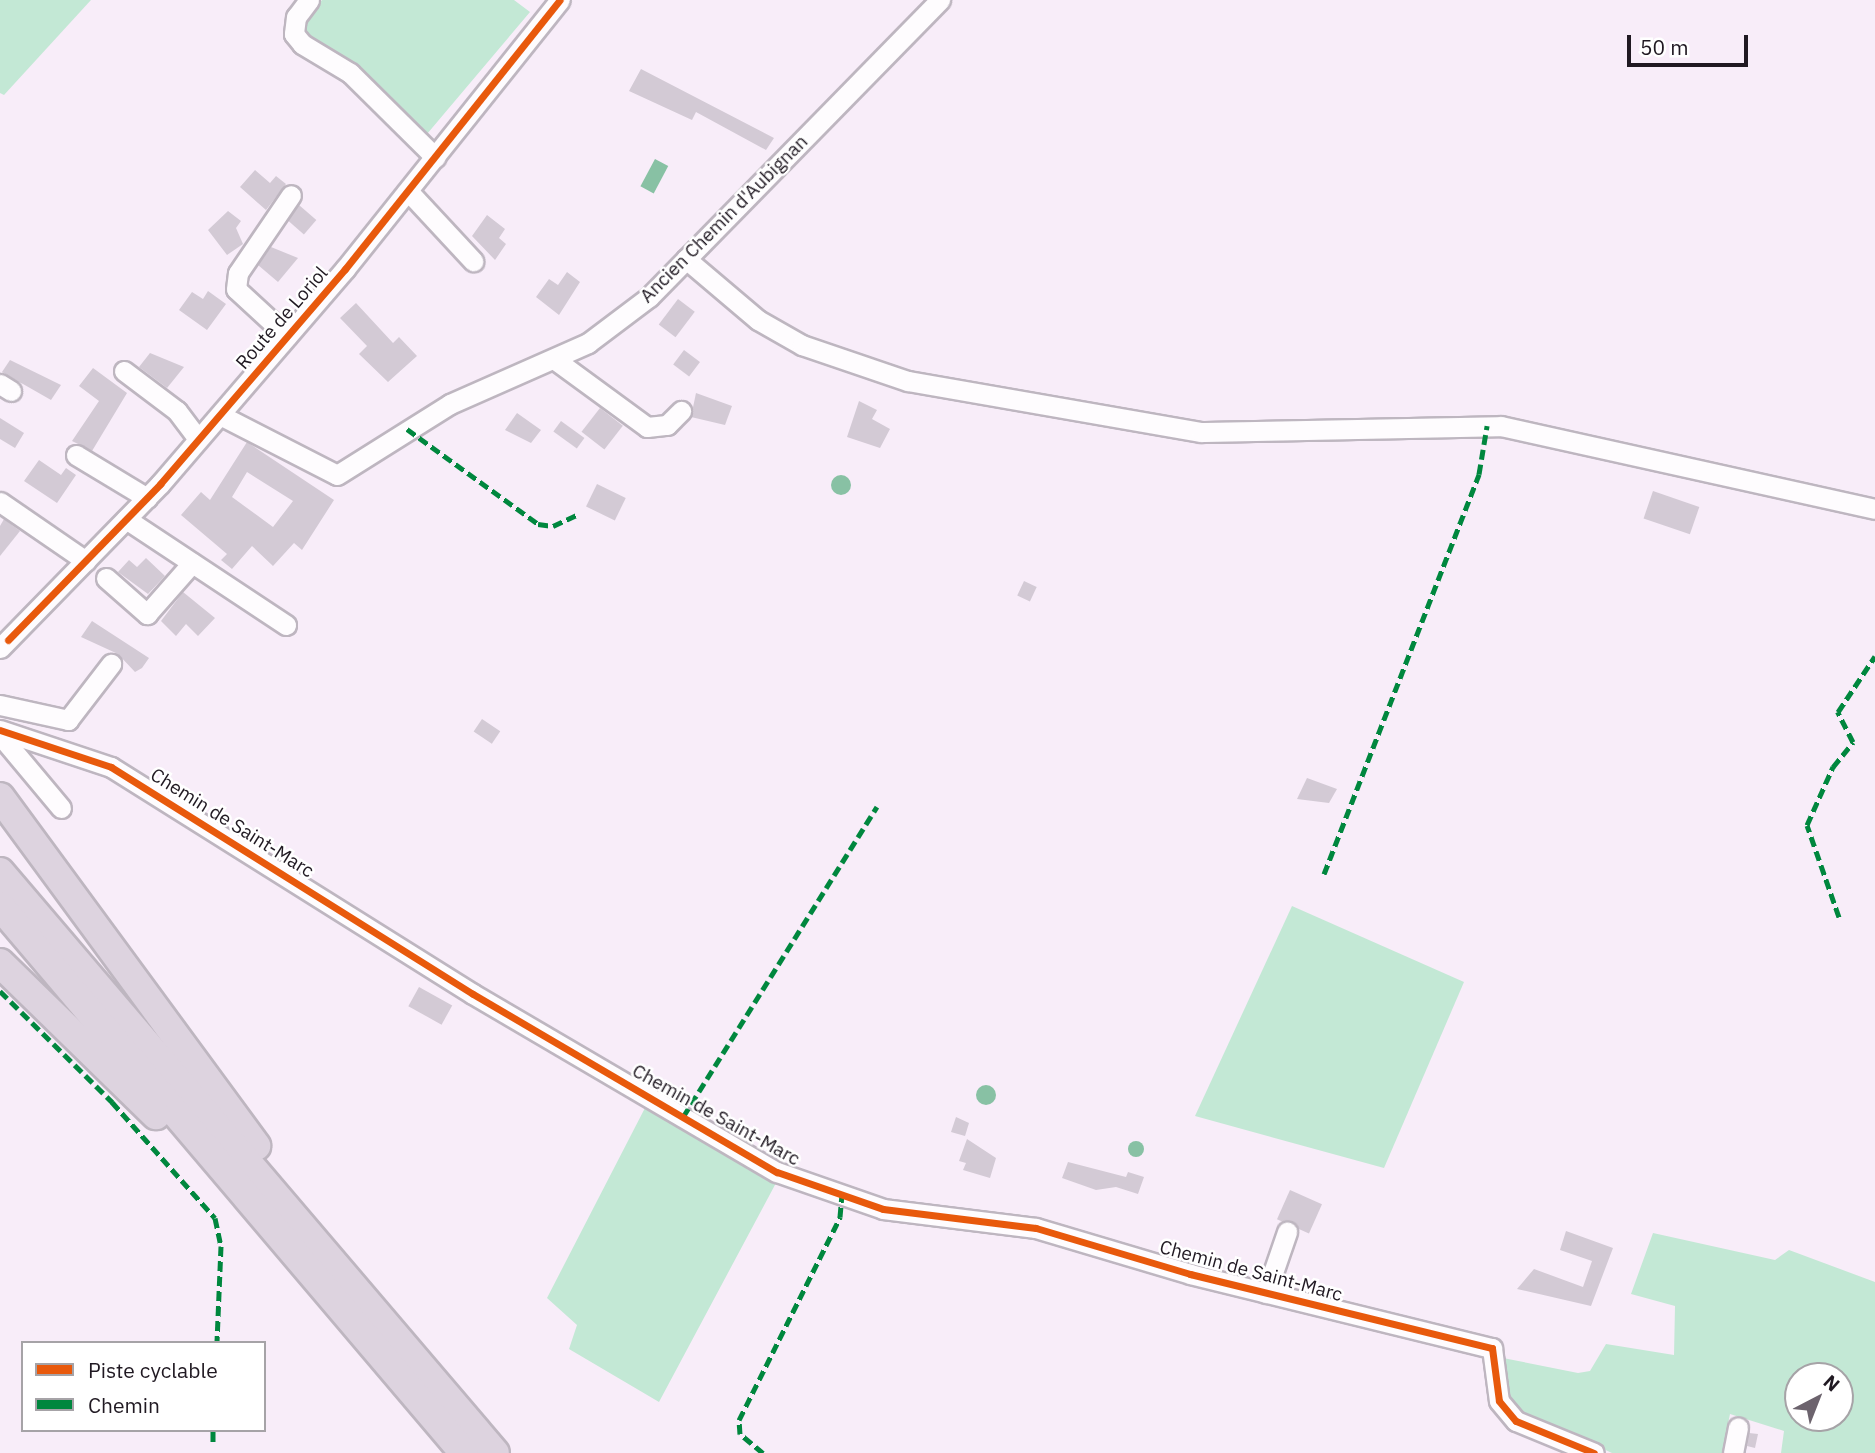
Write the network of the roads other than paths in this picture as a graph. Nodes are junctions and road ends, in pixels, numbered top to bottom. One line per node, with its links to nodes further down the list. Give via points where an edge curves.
1 (309, 0): 4 (street, via 296,17 294,34 302,44 350,73)
2 (560, 0): 4 (street, Route de Loriol)
3 (940, 0): 7 (street, Ancien Chemin d'Aubignan)
4 (435, 157): 5 (street, Route de Loriol)
5 (408, 191): 8 (street); 9 (street, Route de Loriol)
6 (291, 195): 9 (street, via 238,272 236,289)
7 (685, 259): 10 (street, Ancien Chemin d'Aubignan, via 589,343); 18 (street, via 758,320 802,345 908,382 1201,432 1501,426)
8 (473, 261)
9 (287, 336): 13 (street, Route de Loriol)
10 (554, 359): 12 (street, via 647,426 667,425); 13 (street, Ancien Chemin d'Aubignan, via 418,421 337,475)
11 (124, 370): 14 (street, via 177,411)
12 (681, 411)
13 (220, 415): 14 (street, Route de Loriol)
14 (198, 439): 16 (street, Route de Loriol)
15 (76, 455): 16 (street)
16 (147, 498): 19 (street, Route de Loriol)
17 (0, 502): 20 (street)
18 (1875, 509)
19 (126, 519): 20 (street, Route de Loriol); 21 (street)
20 (86, 561): 24 (street, Route de Loriol)
21 (192, 563): 22 (street, via 147,614); 23 (street)
22 (106, 578)
23 (286, 625)
24 (2, 641)
25 (111, 664): 26 (street, via 68,720)
26 (0, 705)
27 (0, 733): 29 (street); 34 (street, Chemin de Saint-Marc, via 111,767 439,973 777,1172 883,1209 1036,1228)
28 (0, 797): 35 (highway)
29 (61, 808)
30 (0, 872): 35 (highway)
31 (0, 906): 35 (highway)
32 (0, 963): 35 (highway)
33 (1287, 1232): 34 (street)
34 (1266, 1293): 39 (street, Chemin de Saint-Marc, via 1492,1348 1499,1401 1516,1421)
35 (345, 1295): 37 (highway); 38 (highway)
36 (1738, 1427): 40 (street)
37 (464, 1453)
38 (495, 1453)
39 (1594, 1453)
40 (1733, 1453)

